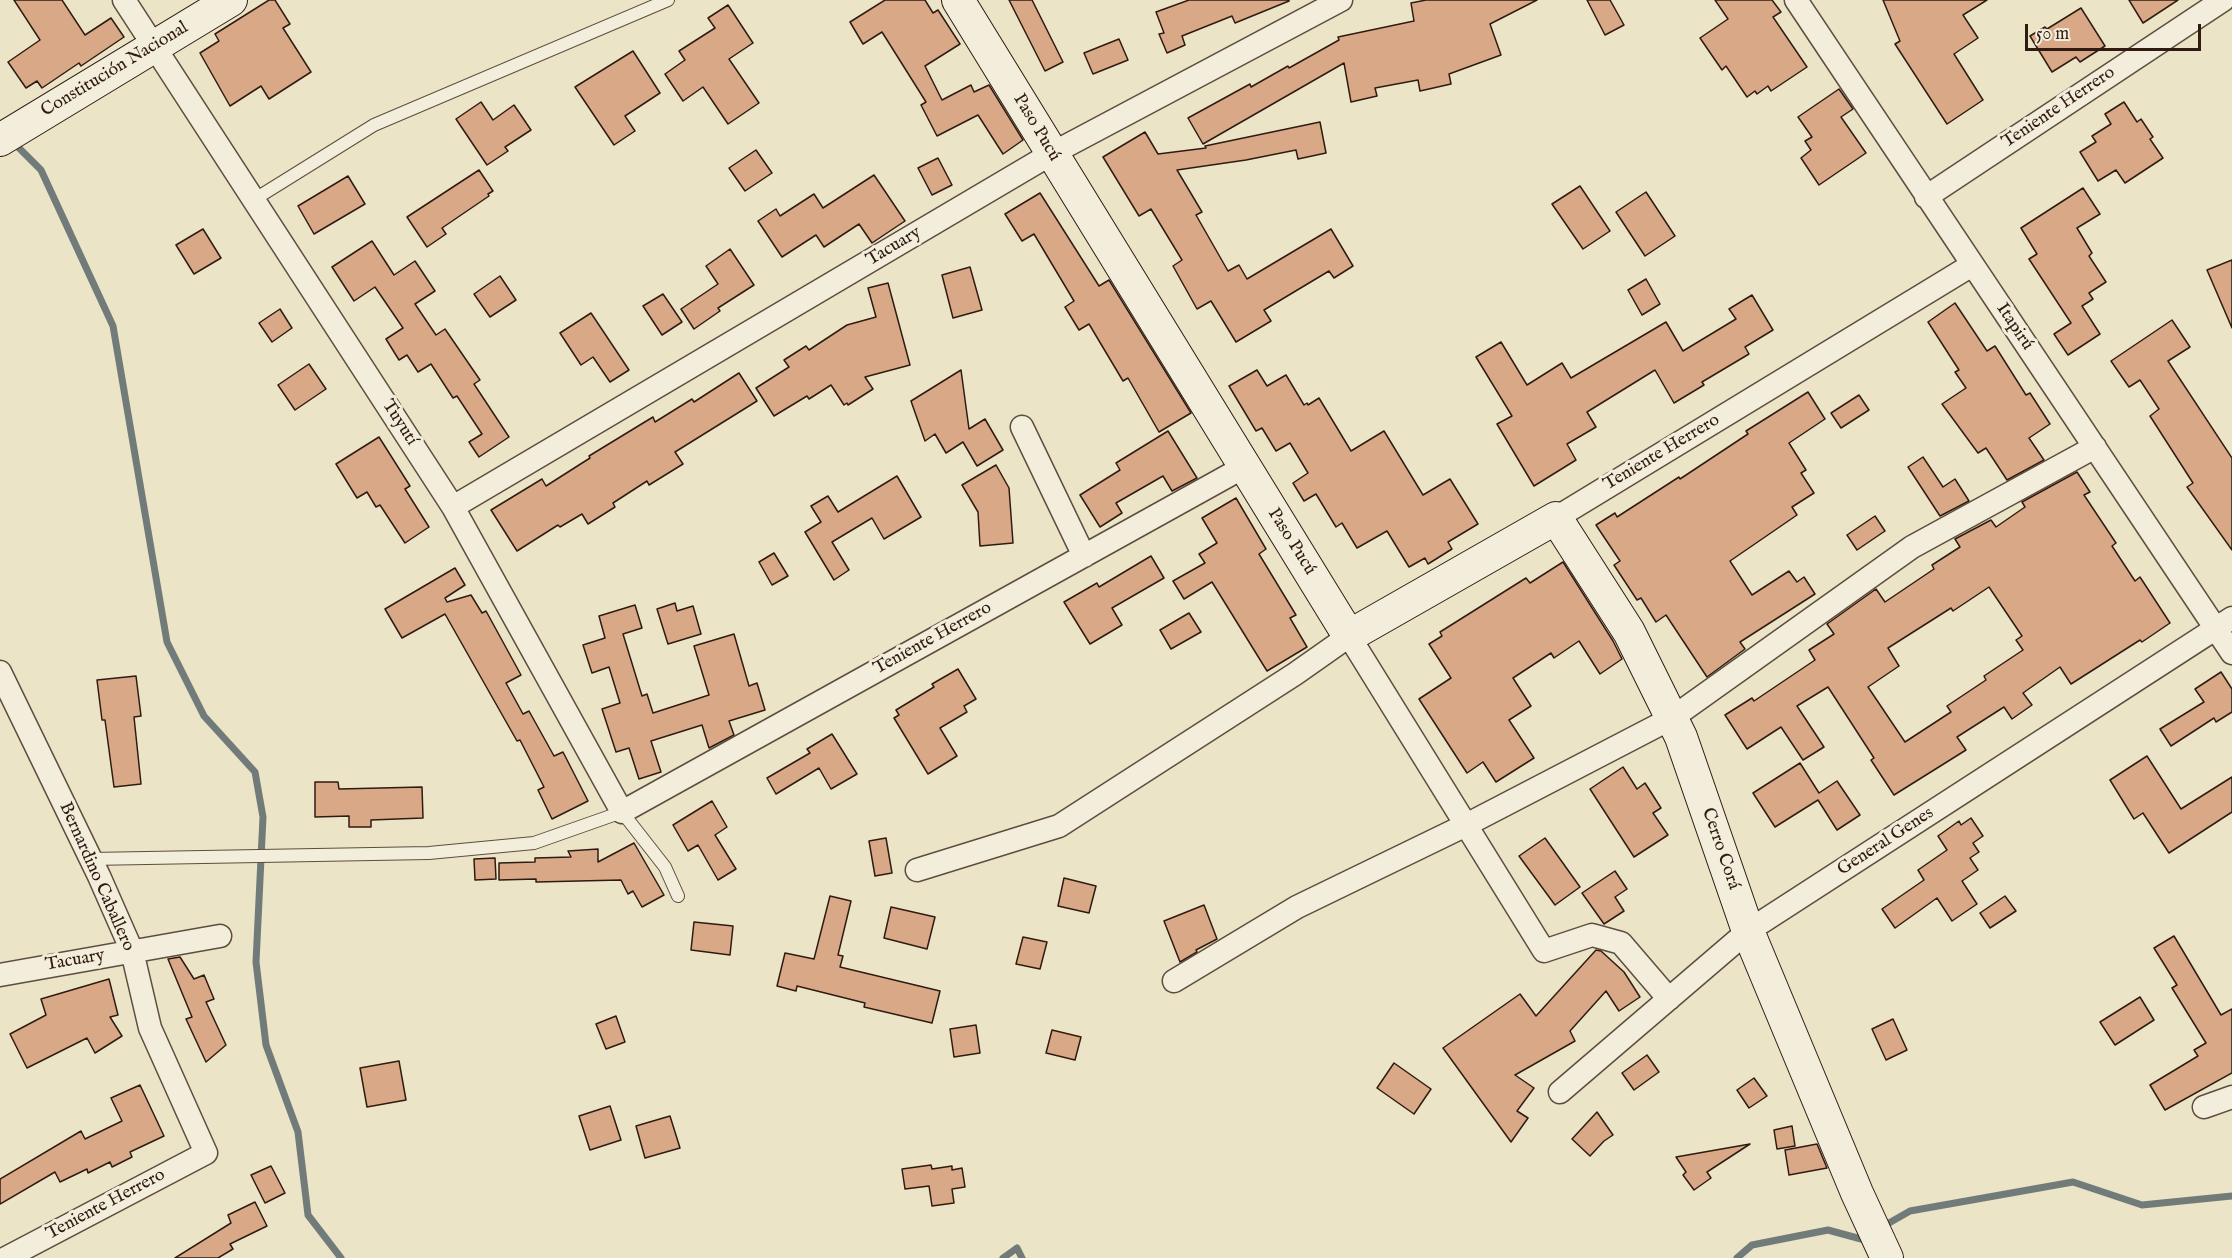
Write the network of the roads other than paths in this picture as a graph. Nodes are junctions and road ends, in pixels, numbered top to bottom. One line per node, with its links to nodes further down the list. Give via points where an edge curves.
1 (124, 0): 9 (street, Tuyutí)
2 (231, 0): 9 (main road, Constitución Nacional)
3 (668, 0): 13 (lane, via 374,125)
4 (958, 0): 11 (main road, Paso Pucú)
5 (1341, 0): 8 (street, Tacuary)
6 (1796, 0): 12 (street, Itapirú)
7 (2223, 0): 12 (street, Teniente Herrero)
8 (1314, 7): 11 (street, Tacuary)
9 (155, 46): 10 (main road, Constitución Nacional); 13 (street, Tuyutí)
10 (10, 133)
11 (1051, 154): 17 (main road, Paso Pucú); 18 (street, Tacuary)
12 (1926, 197): 14 (street, Itapirú)
13 (255, 199): 18 (street, Tuyutí)
14 (1972, 265): 16 (street, Itapirú); 19 (street, Teniente Herrero)
15 (1022, 427): 20 (street)
16 (2095, 447): 21 (street, Itapirú); 25 (street, via 1912,547)
17 (1244, 466): 20 (street, Teniente Herrero); 22 (main road, Paso Pucú)
18 (453, 507): 26 (street, Tuyutí)
19 (1556, 518): 22 (main road, Teniente Herrero); 25 (main road, Cerro Corá, via 1629,632)
20 (1084, 556): 26 (street, Teniente Herrero)
21 (2224, 623): 23 (street, Itapirú); 31 (street, General Genes)
22 (1348, 636): 27 (street, Paso Pucú); 29 (street, via 1059,826)
23 (2232, 653)
24 (0, 672): 28 (street, Bernardino Caballero)
25 (1672, 718): 27 (street); 31 (main road, Cerro Corá)
26 (622, 812): 28 (lane, via 534,843 429,853); 30 (lane, via 665,867)
27 (1466, 825): 35 (street, via 1297,908); 36 (street, Paso Pucú, via 1544,951 1592,935 1622,943)
28 (90, 859): 33 (street, Bernardino Caballero)
29 (917, 870)
30 (678, 896)
31 (1748, 931): 36 (street, General Genes); 42 (main road, Cerro Corá)
32 (220, 936): 33 (street, Tacuary)
33 (132, 951): 34 (street, Tacuary); 40 (street, Bernardino Caballero, via 150,1028)
34 (0, 975)
35 (1174, 981)
36 (1669, 999): 37 (street, General Genes)
37 (1560, 1092)
38 (2232, 1097): 39 (street)
39 (2204, 1107)
40 (206, 1152): 41 (street, Teniente Herrero)
41 (6, 1258)
42 (1887, 1258)

